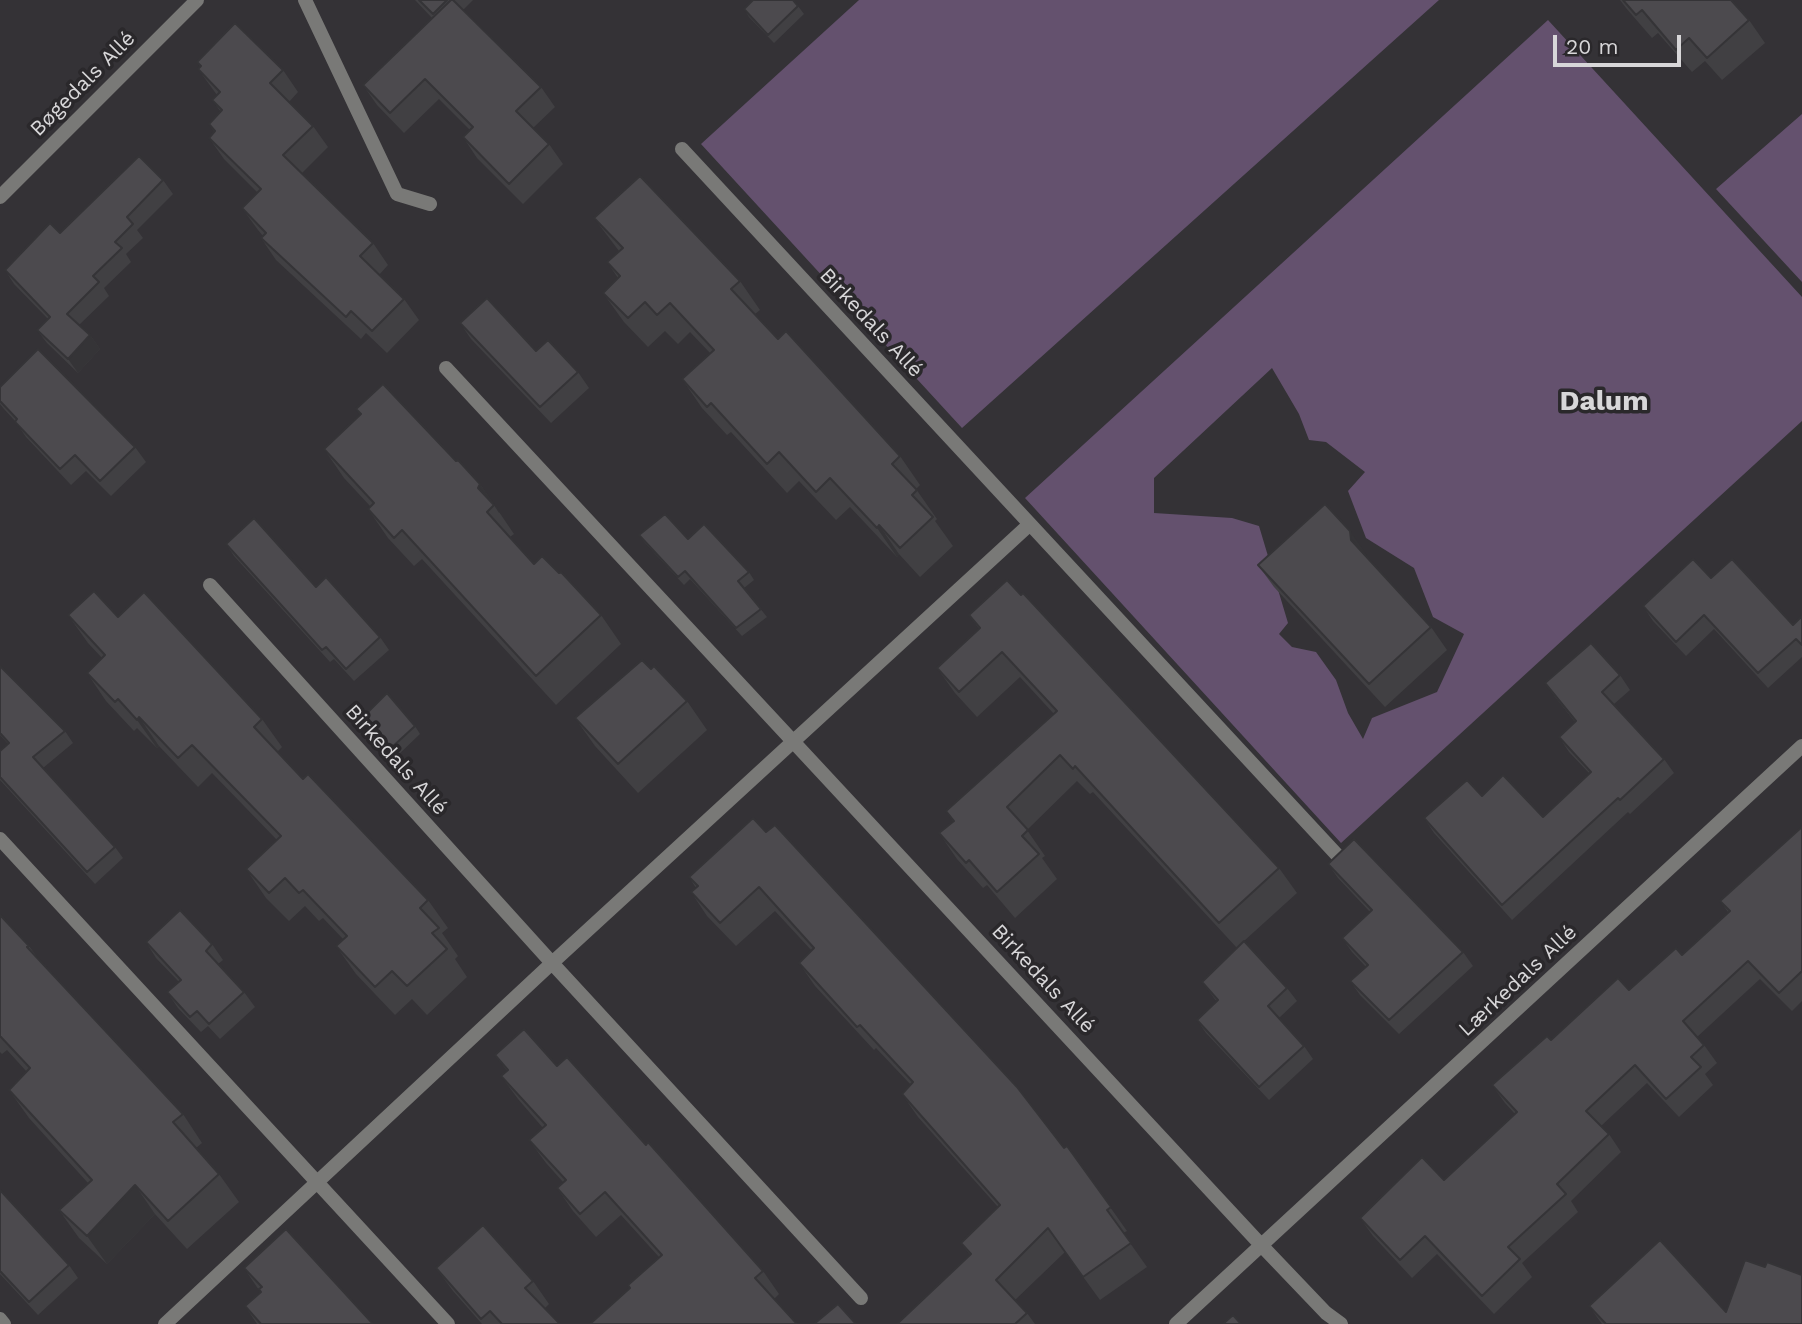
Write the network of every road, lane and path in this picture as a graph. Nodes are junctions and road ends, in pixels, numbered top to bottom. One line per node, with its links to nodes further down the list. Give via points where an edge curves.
1 (197, 0): 4 (street, Bøgedals Allé)
2 (305, 0): 5 (street, via 397,194)
3 (682, 149): 7 (street, Birkedals Allé)
4 (0, 197)
5 (430, 204)
6 (446, 368): 9 (street, Birkedals Allé)
7 (1030, 524): 9 (street); 12 (street, Birkedals Allé)
8 (210, 585): 13 (street, Birkedals Allé)
9 (793, 741): 13 (street); 15 (street, Birkedals Allé)
10 (1802, 746): 15 (street, Lærkedals Allé)
11 (0, 839): 14 (street)
12 (1338, 856)
13 (552, 963): 14 (street); 16 (street, Birkedals Allé)
14 (317, 1182): 19 (street); 20 (street)
15 (1262, 1246): 21 (street, Lærkedals Allé); 22 (street)
16 (861, 1298)
17 (0, 1319): 18 (street)
18 (4, 1324)
19 (165, 1324)
20 (448, 1324)
21 (1176, 1324)
22 (1341, 1324)

